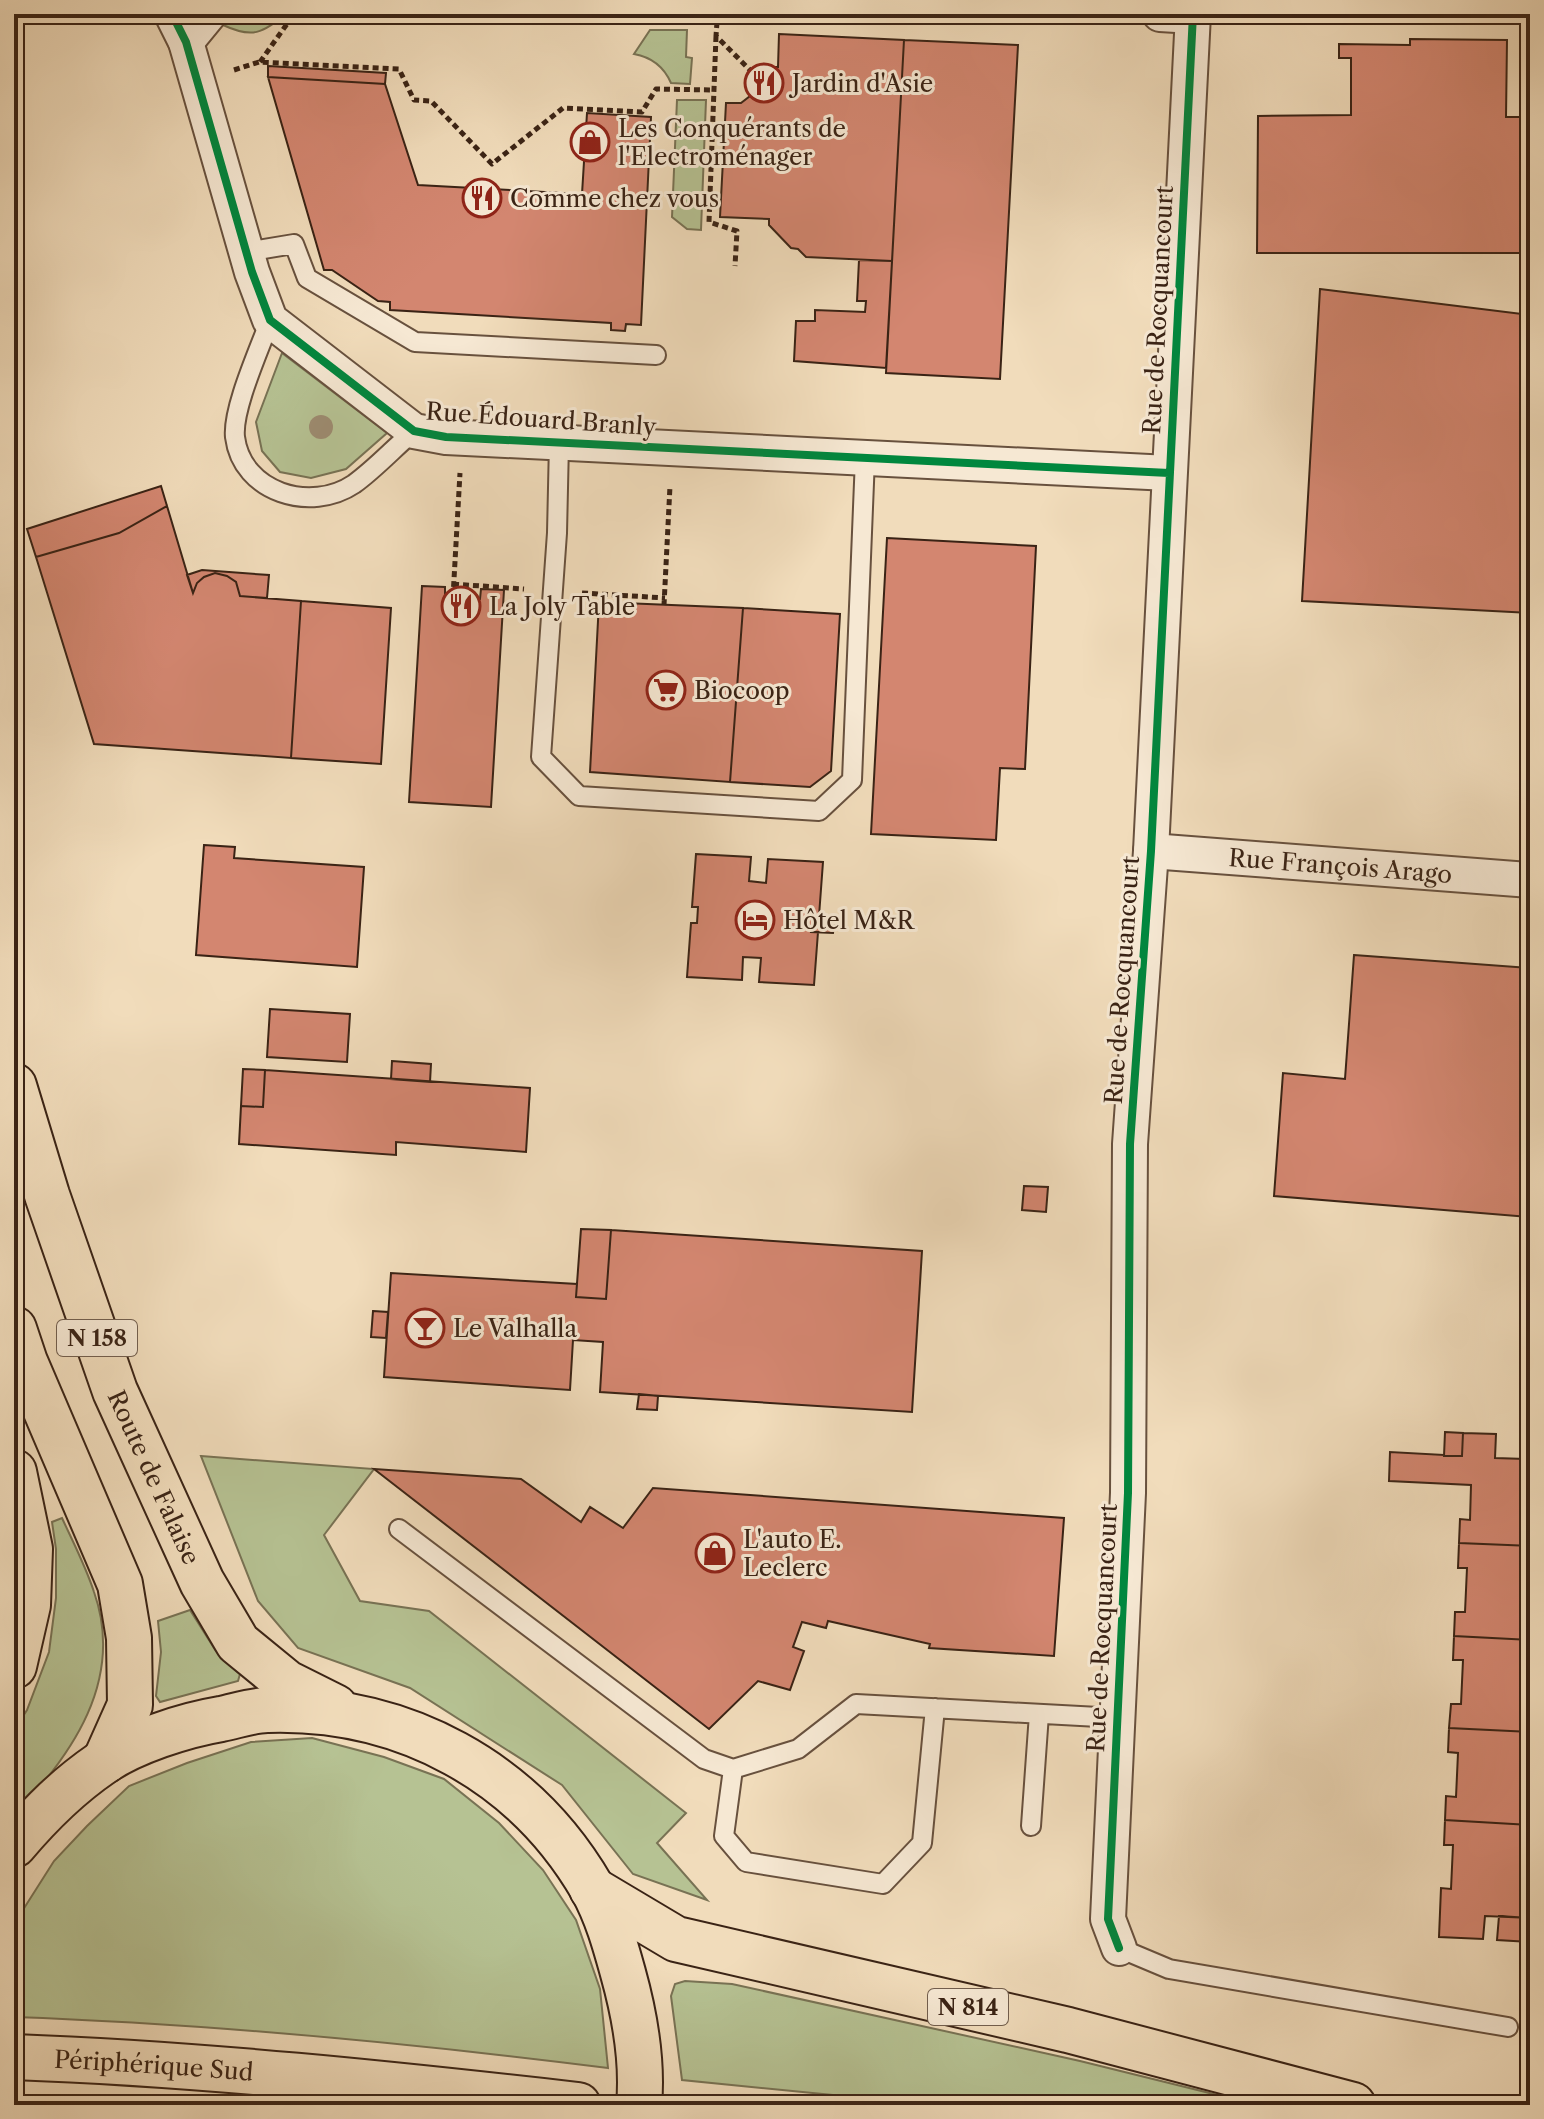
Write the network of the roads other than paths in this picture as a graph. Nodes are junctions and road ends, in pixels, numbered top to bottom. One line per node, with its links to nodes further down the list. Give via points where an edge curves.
1 (209, 14): 3 (street)
2 (1182, 15): 10 (street, Rue de Rocquancourt)
3 (179, 28): 4 (street)
4 (246, 252): 5 (street); 6 (lane, via 294,244 307,278 415,342)
5 (270, 320): 7 (street, Rue Édouard Branly); 7 (lane, via 238,410 235,437 244,463 264,487 313,498 352,485)
6 (656, 355)
7 (414, 431): 8 (street, Rue Édouard Branly)
8 (559, 443): 9 (street, Rue Édouard Branly); 9 (lane, via 541,757 579,796 819,811 852,780)
9 (865, 458): 10 (street, Rue Édouard Branly)
10 (1169, 473): 11 (street, Rue de Rocquancourt)
11 (1151, 851): 12 (street, Rue François Arago); 21 (street, Rue de Rocquancourt, via 1130,1144 1128,1493)
12 (1530, 880)
13 (14, 1086): 20 (highway, Route de Falaise / N 158, via 115,1391 202,1582 238,1643 287,1683)
14 (14, 1329): 22 (highway, N 158, via 120,1584 129,1638 130,1705)
15 (14, 1472): 17 (highway, via 30,1549 28,1605)
16 (399, 1529): 23 (lane, via 704,1759)
17 (14, 1666)
18 (935, 1708): 19 (lane); 23 (lane, via 856,1704 798,1749); 23 (lane, via 922,1843 883,1884 746,1862 724,1836)
19 (1039, 1714): 21 (lane); 24 (lane)
20 (352, 1715): 22 (highway, via 267,1710 183,1726); 26 (highway, via 411,1732 491,1777 558,1838)
21 (1117, 1718): 27 (street, Rue de Rocquancourt, via 1108,1919)
22 (105, 1761): 25 (highway, via 47,1806)
23 (733, 1769)
24 (1031, 1826)
25 (14, 1845)
26 (592, 1889): 31 (highway, via 613,1935 633,2009); 32 (highway, N 814, via 676,1939 1068,2030)
27 (1119, 1948): 28 (lane, via 1169,1969)
28 (1508, 2027)
29 (14, 2057): 30 (highway, Périphérique Sud, via 389,2084)
30 (578, 2105)
31 (639, 2105)
32 (1353, 2105)

